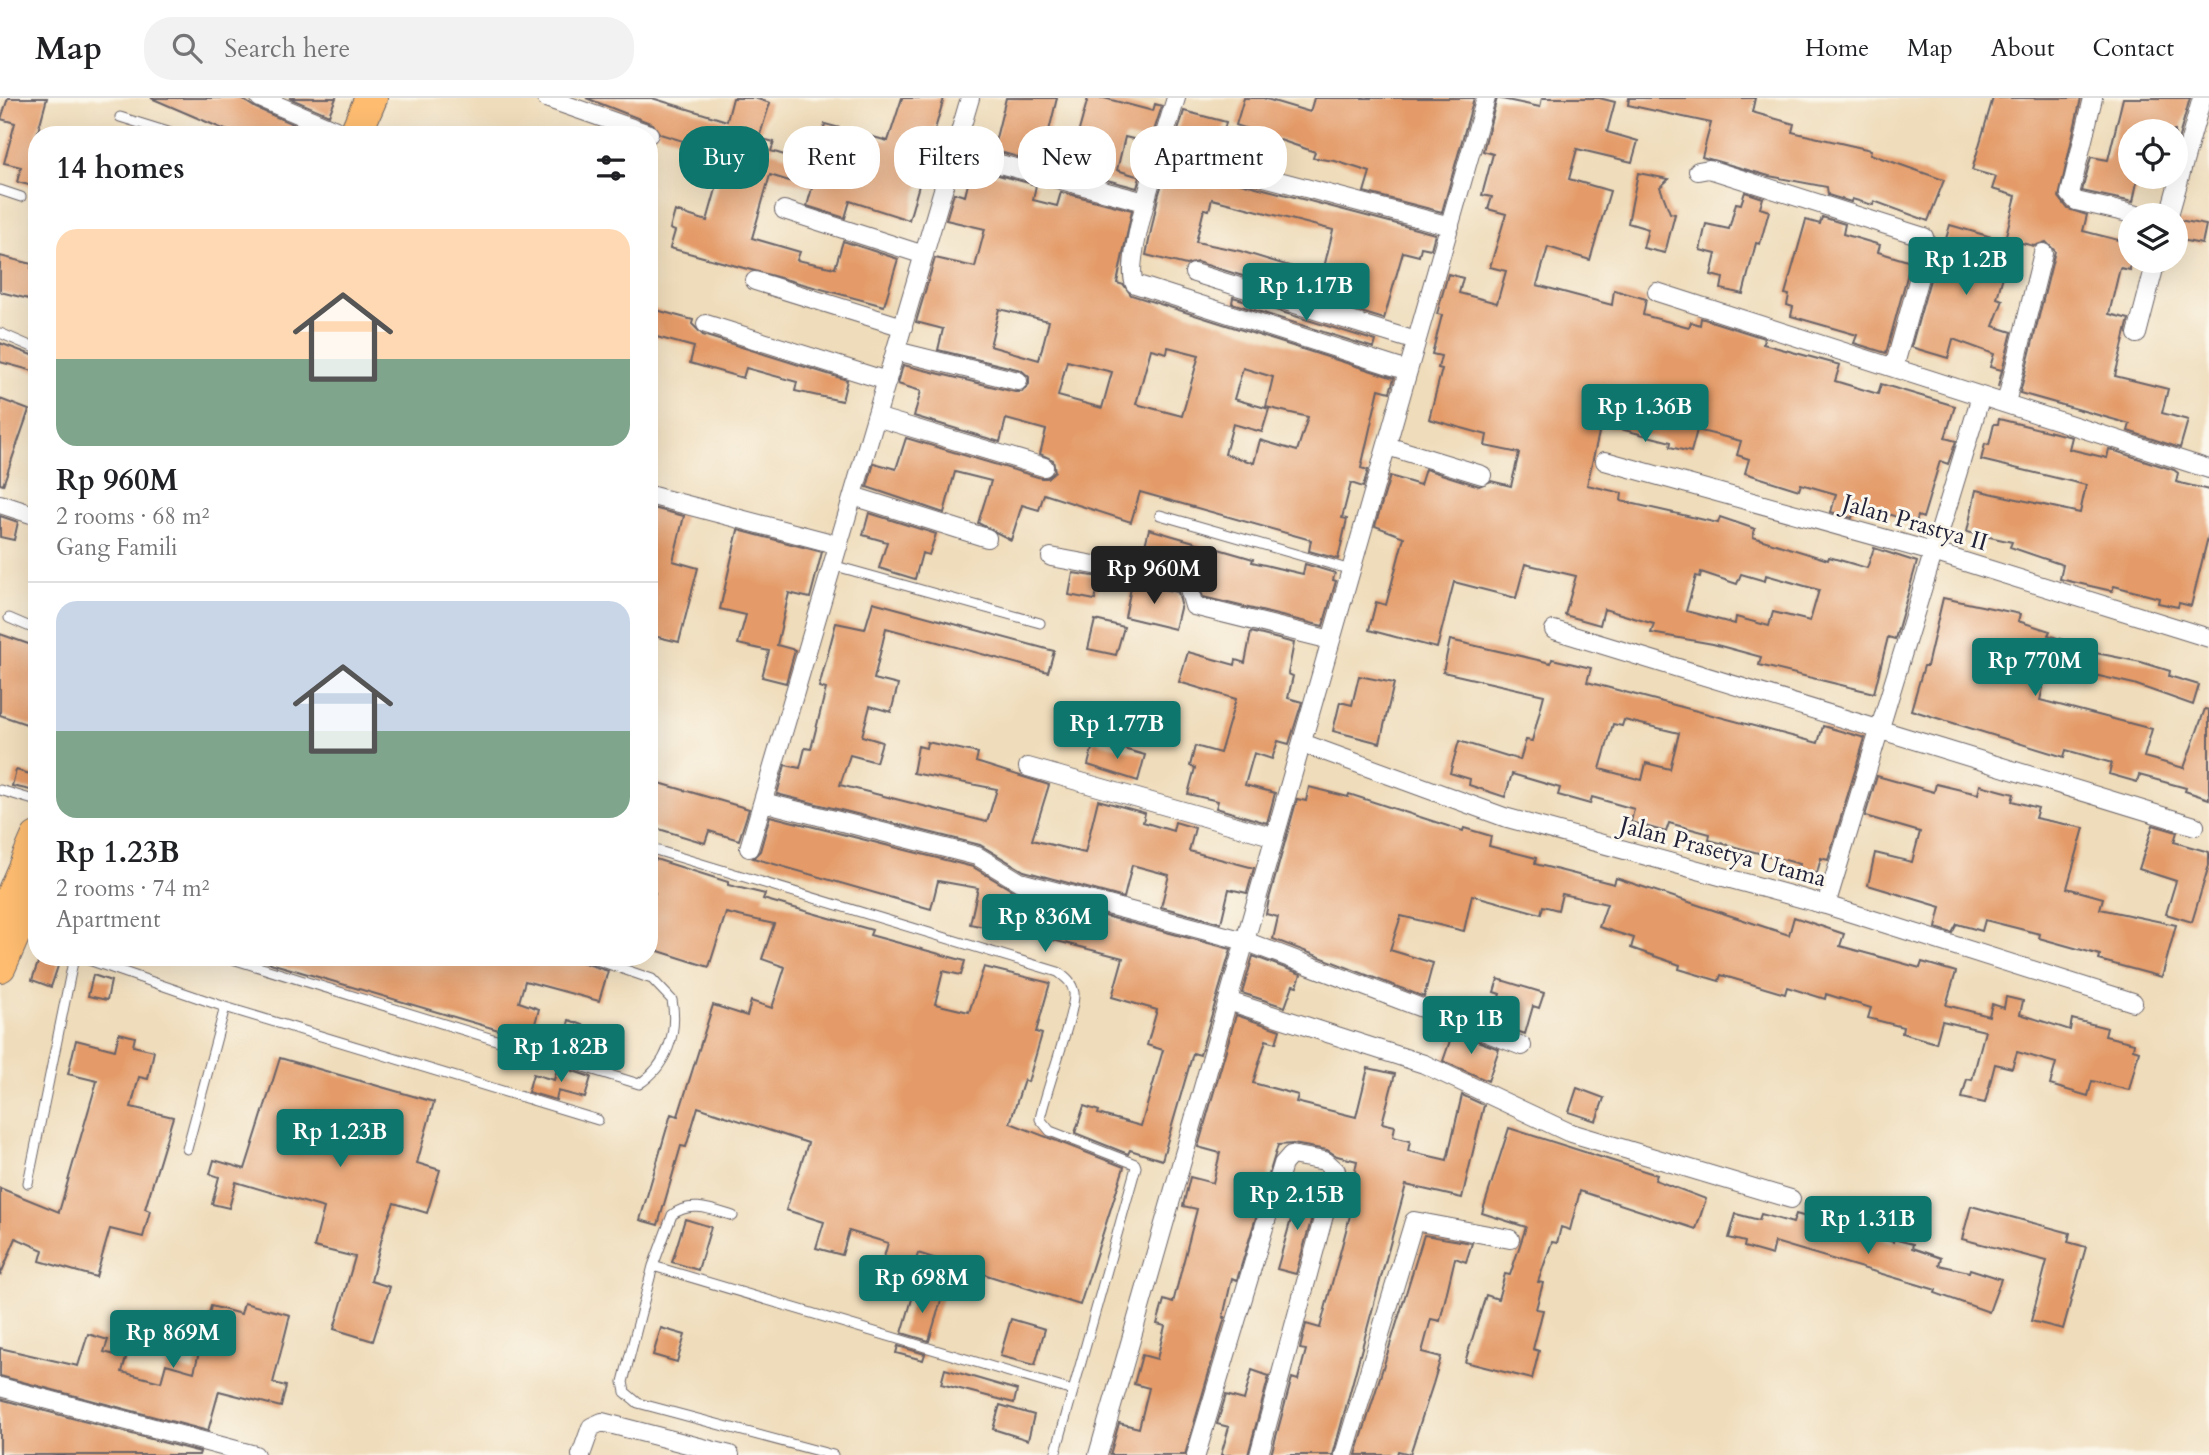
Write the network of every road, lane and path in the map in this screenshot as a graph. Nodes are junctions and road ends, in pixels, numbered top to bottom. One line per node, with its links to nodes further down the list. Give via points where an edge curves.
1 (260, 98): 12 (street)
2 (351, 98): 13 (highway)
3 (370, 98): 14 (highway)
4 (546, 98): 15 (street)
5 (970, 98): 16 (street)
6 (1176, 98): 23 (street)
7 (1486, 98): 27 (street)
8 (2093, 98): 26 (street, via 2070,194 2076,201)
9 (2202, 98): 24 (street)
10 (120, 117): 11 (lane)
11 (149, 126)
12 (326, 126)
13 (345, 126)
14 (348, 126)
15 (626, 126)
16 (962, 126)
17 (1004, 165): 23 (street)
18 (1698, 171): 41 (street, via 1709,169 1924,237 1927,248)
19 (1287, 183): 27 (street)
20 (943, 189): 29 (street)
21 (0, 190): 22 (lane)
22 (21, 197)
23 (1145, 202): 42 (street, via 1130,270 1135,284)
24 (2172, 203)
25 (784, 210): 29 (street)
26 (2118, 211)
27 (1450, 226): 38 (street)
28 (2043, 253): 46 (street)
29 (924, 255): 35 (street)
30 (1194, 272): 38 (street)
31 (2154, 273): 37 (street)
32 (755, 281): 35 (street)
33 (1657, 292): 41 (street)
34 (706, 324): 43 (street)
35 (903, 327): 40 (street)
36 (0, 333): 39 (lane)
37 (2137, 334)
38 (1416, 341): 42 (street)
39 (28, 345)
40 (895, 351): 43 (street); 44 (street)
41 (1894, 368): 45 (street)
42 (1408, 371): 48 (street)
43 (887, 381): 47 (street)
44 (1018, 381)
45 (1981, 396): 46 (street); 60 (street)
46 (2006, 404): 51 (street)
47 (876, 417): 50 (street); 53 (street)
48 (1387, 446): 52 (street); 63 (street)
49 (1605, 461): 60 (street, Jalan Prastya II)
50 (1044, 467)
51 (2209, 469)
52 (1482, 475)
53 (853, 496): 58 (street); 59 (street)
54 (658, 497): 59 (street)
55 (0, 504): 56 (street)
56 (28, 513)
57 (1160, 515): 63 (lane)
58 (987, 538)
59 (839, 545): 62 (street)
60 (1933, 552): 68 (street, Jalan Prastya II); 70 (street)
61 (1051, 557): 69 (street, via 1187,582 1194,606)
62 (832, 565): 65 (lane); 75 (street)
63 (1351, 570): 69 (street)
64 (9, 618): 66 (lane)
65 (1040, 623)
66 (28, 625)
67 (1554, 630): 70 (street)
68 (2209, 638)
69 (1331, 640): 71 (street)
70 (1879, 729): 76 (street); 82 (street)
71 (1302, 743): 77 (street); 82 (street, Jalan Prasetya Utama, via 1504,817)
72 (1028, 767): 77 (street)
73 (0, 790): 74 (lane)
74 (28, 798)
75 (763, 802): 78 (street); 84 (street, via 977,856 1020,882)
76 (2195, 826)
77 (1275, 837): 84 (street)
78 (749, 848)
79 (658, 851): 102 (lane, via 1058,972 1069,980 1074,999 1040,1119 1050,1131 1136,1167)
80 (28, 880): 83 (highway)
81 (28, 904): 83 (highway)
82 (1826, 905): 91 (street, Jalan Prasetya Utama)
83 (17, 931): 85 (highway)
84 (1245, 941): 90 (street); 93 (street)
85 (0, 966)
86 (72, 966): 96 (lane)
87 (106, 966): 92 (lane)
88 (255, 966): 89 (lane, via 639,1084 659,1067 674,1034 673,1000 652,979)
89 (614, 966)
90 (1228, 1001): 97 (street, via 1424,1064 1568,1132); 108 (street)
91 (2133, 1002)
92 (225, 1007): 94 (lane); 95 (lane)
93 (1522, 1046)
94 (598, 1120)
95 (187, 1149)
96 (28, 1183)
97 (1791, 1199)
98 (733, 1216): 100 (lane, via 695,1207 678,1210 671,1215)
99 (1510, 1239): 111 (street, via 1413,1221)
100 (653, 1266): 102 (lane); 106 (lane, via 623,1382 627,1396 638,1403)
101 (0, 1387): 103 (street)
102 (1073, 1391): 107 (lane)
103 (255, 1455)
104 (580, 1455): 105 (street, via 591,1427 602,1422)
105 (730, 1455)
106 (833, 1455)
107 (1055, 1455)
108 (1098, 1455)
109 (1196, 1455): 110 (street, via 1283,1164 1291,1155 1325,1161 1336,1171)
110 (1259, 1455)
111 (1344, 1455)

